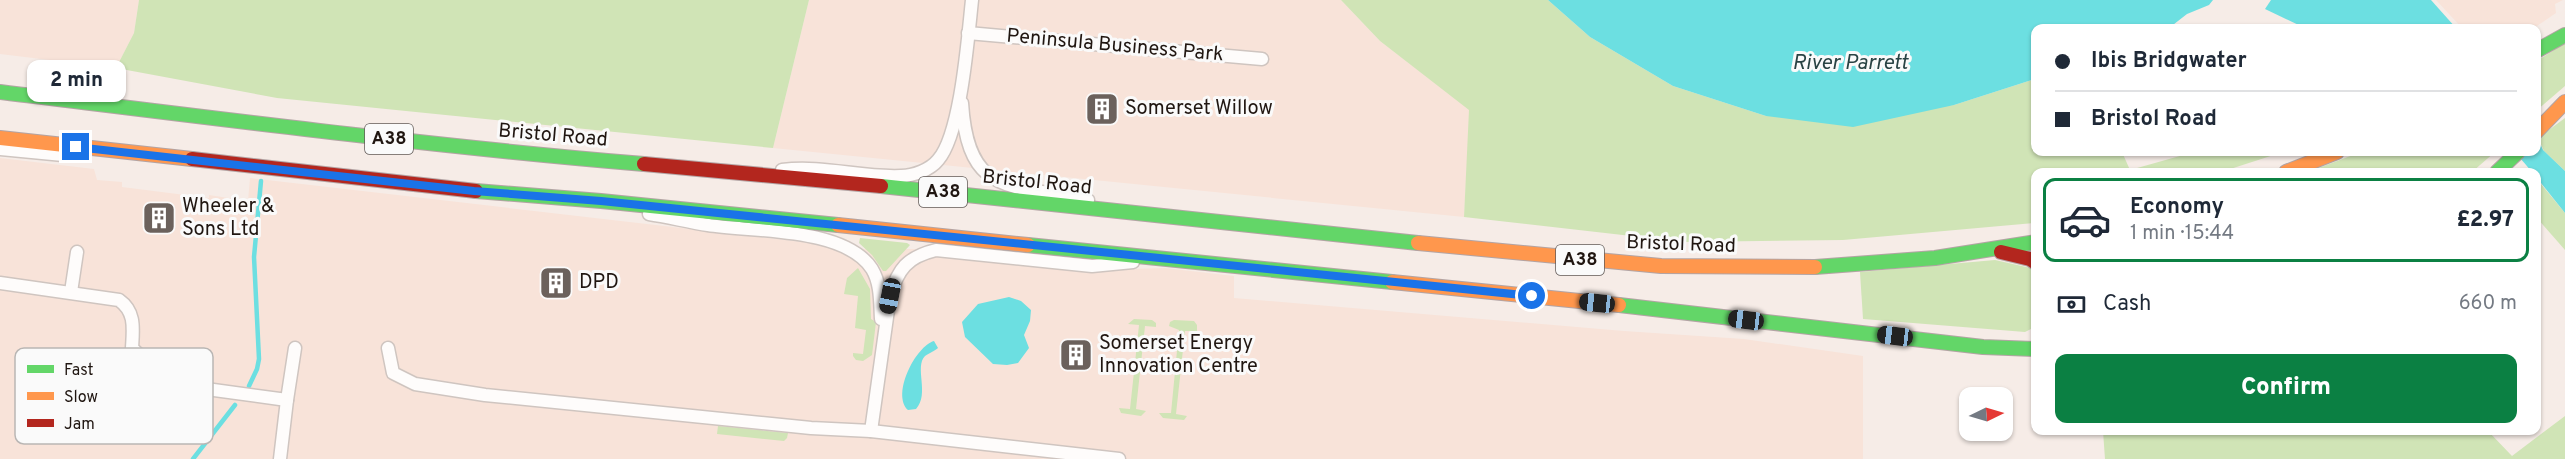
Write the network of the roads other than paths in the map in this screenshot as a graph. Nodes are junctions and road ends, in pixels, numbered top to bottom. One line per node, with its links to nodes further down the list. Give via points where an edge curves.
1 (972, 0): 2 (street)
2 (968, 33): 5 (street, Peninsula Business Park); 6 (street)
3 (2565, 35): 4 (main road)
4 (2541, 48)
5 (1262, 59)
6 (961, 90): 17 (street, via 945,150 937,162 923,170 900,176 806,167); 19 (street, via 969,149 992,177 1009,187 1086,199)
7 (0, 92): 17 (main road, Bristol Road / A38, via 361,136)
8 (2561, 106): 9 (main road)
9 (2541, 127)
10 (0, 138): 12 (main road, A38)
11 (0, 149): 12 (street, via 63,155)
12 (96, 149): 18 (main road, A38)
13 (2327, 156): 15 (main road)
14 (2514, 156): 16 (main road)
15 (2296, 168)
16 (2502, 168)
17 (760, 173): 19 (main road, Bristol Road / A38)
18 (576, 199): 23 (main road, A38); 27 (street, via 708,225 834,242 854,252 872,270 879,288)
19 (1126, 212): 21 (main road, Bristol Road / A38, via 1661,266 1853,266)
20 (2031, 243): 21 (main road, Bristol Road / A38)
21 (1993, 250): 24 (main road)
22 (77, 252): 26 (street)
23 (1167, 258): 27 (street, via 1092,266 936,250 921,254 907,262 895,280); 31 (main road, A38, via 1983,347)
24 (2031, 260)
25 (0, 284): 26 (street)
26 (71, 292): 28 (street, via 119,300 129,307)
27 (883, 335): 34 (street)
28 (132, 348)
29 (295, 348): 33 (street)
30 (388, 348): 34 (street, via 393,373 415,384 485,395)
31 (2031, 349)
32 (213, 390): 33 (street)
33 (287, 400): 35 (street)
34 (871, 431): 36 (street)
35 (280, 459)
36 (1119, 459)

